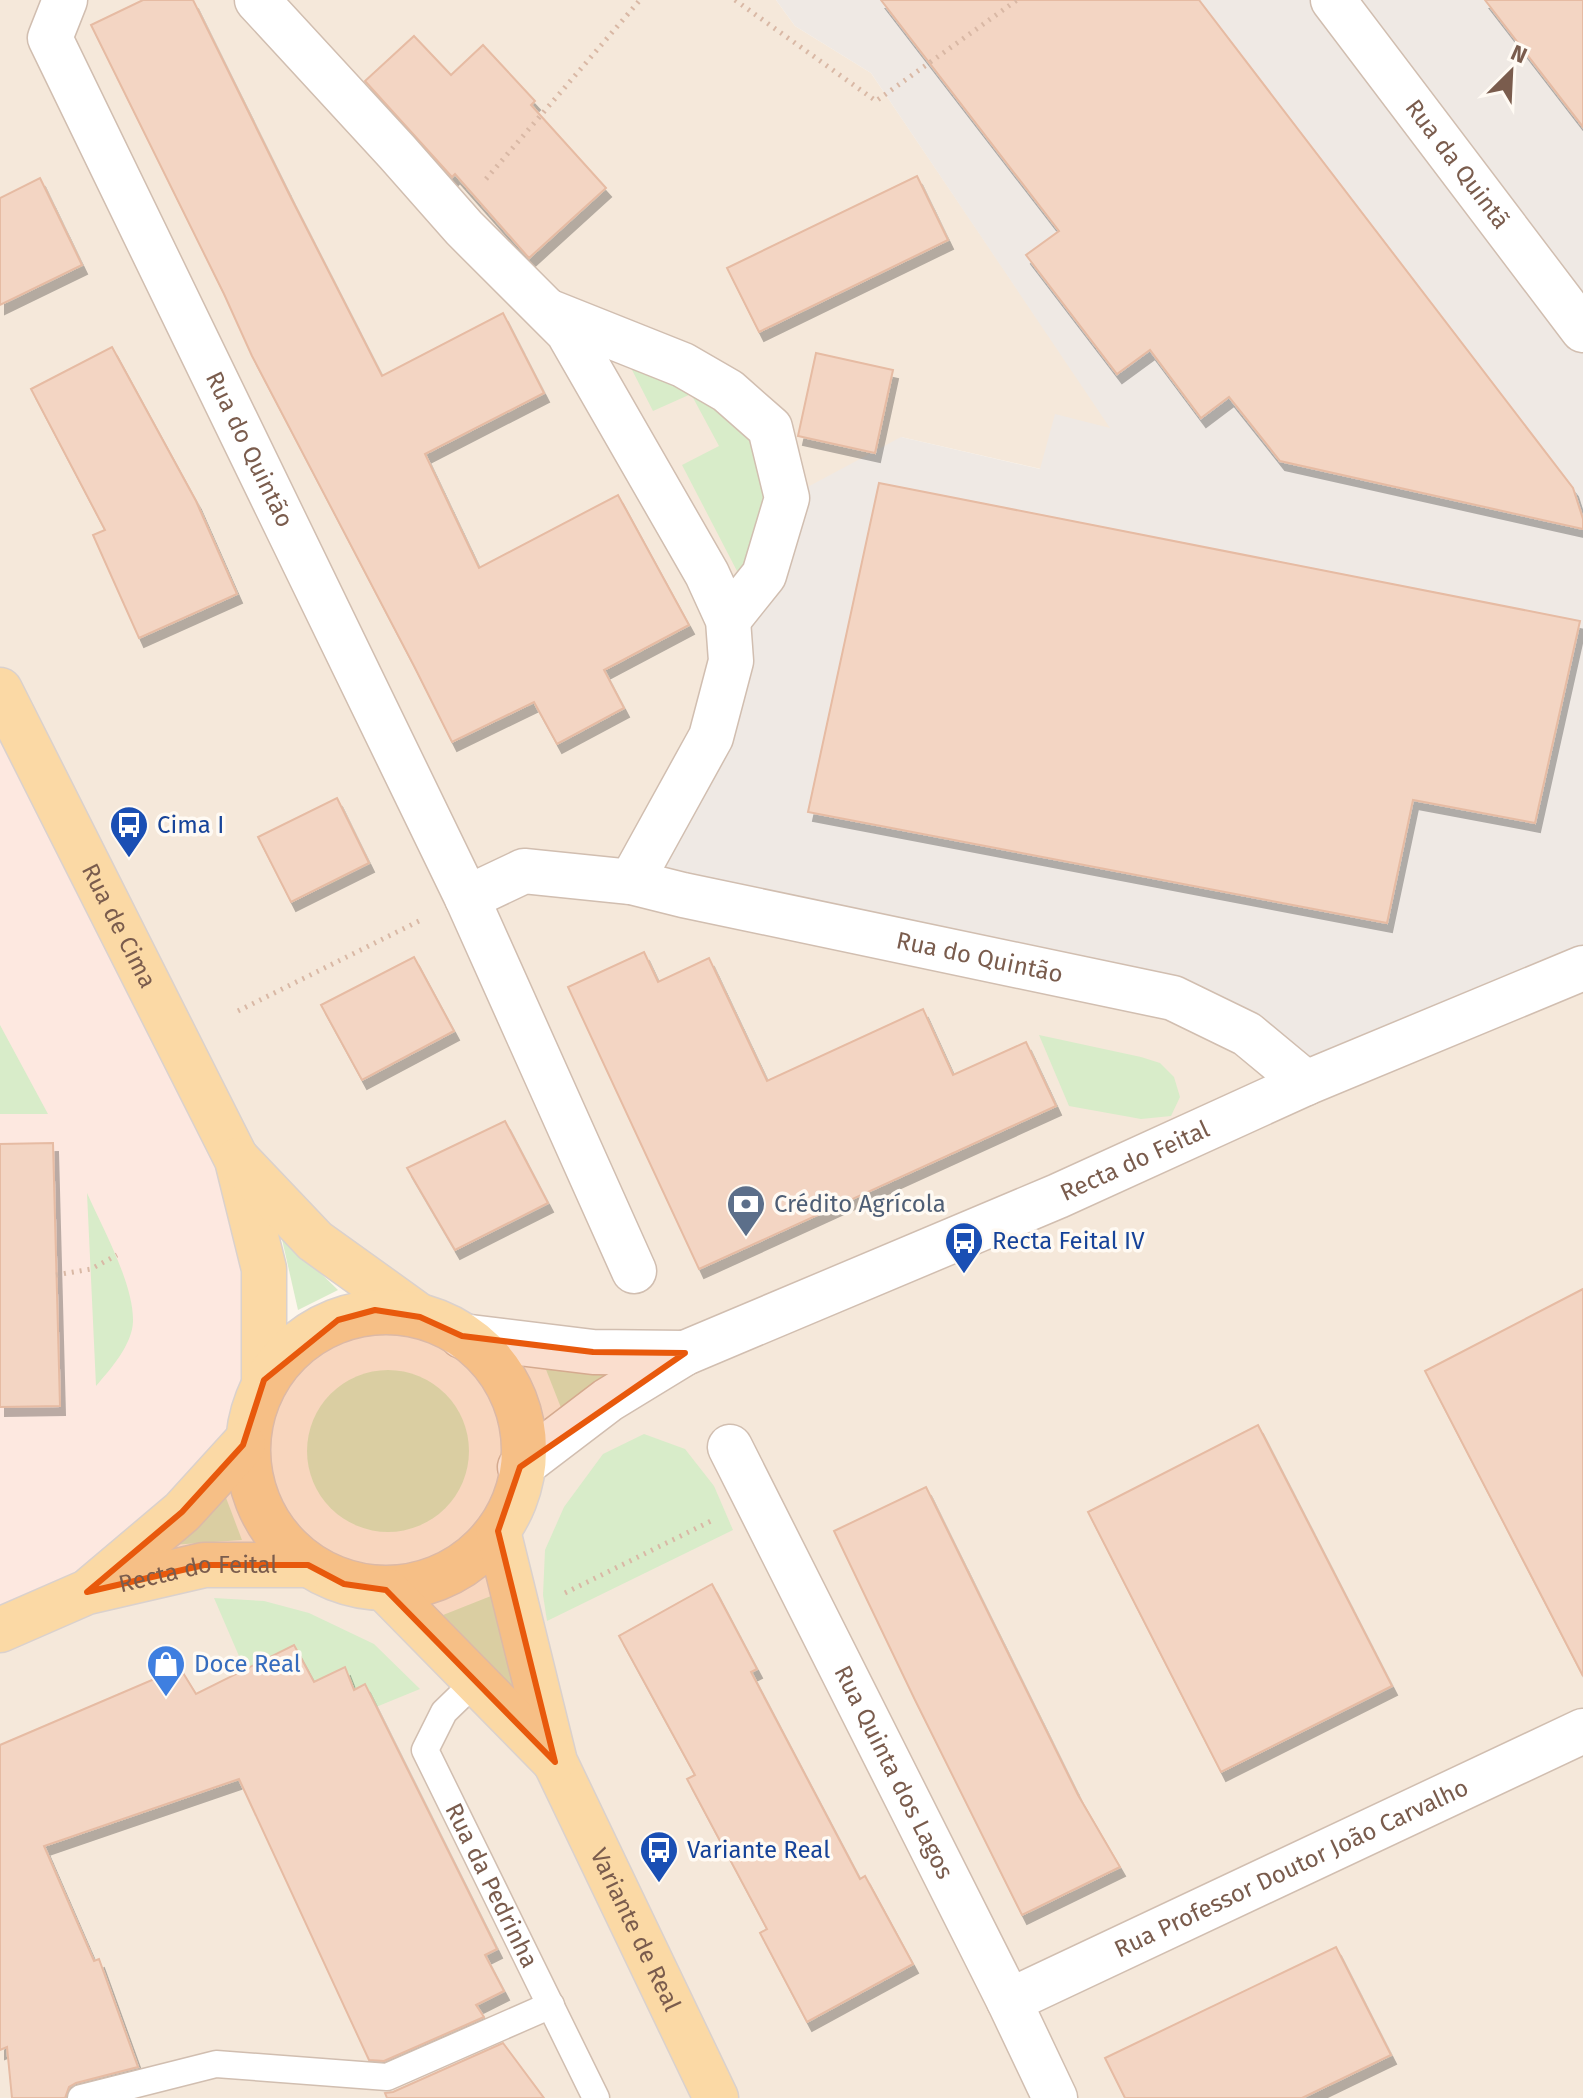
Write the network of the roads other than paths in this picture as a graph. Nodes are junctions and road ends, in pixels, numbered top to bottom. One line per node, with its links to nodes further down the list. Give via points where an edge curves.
1 (65, 0): 9 (street, Rua do Quintão, via 50,38)
2 (257, 0): 4 (street)
3 (1333, 0): 5 (street, Rua da Quintã)
4 (546, 311): 6 (street, via 568,332); 6 (street, via 683,365 728,391 770,428 787,498 764,575)
5 (1583, 330)
6 (728, 620): 8 (street, via 731,661 711,737)
7 (0, 690): 12 (main road, Rua de Cima)
8 (631, 882): 9 (street, Rua do Quintão, via 524,871); 11 (street, Rua do Quintão, via 1173,998 1247,1034)
9 (467, 898): 13 (street, Rua do Quintão)
10 (1583, 968): 11 (street, Recta do Feital)
11 (1306, 1083): 16 (street, Recta do Feital, via 1058,1196)
12 (237, 1160): 14 (main road, Rua de Cima, via 315,1241); 17 (main road, Rua de Cima, via 264,1269)
13 (634, 1271)
14 (420, 1317): 15 (main road, Recta do Feital); 17 (main road, Recta do Feital, via 375,1310 338,1320 303,1343)
15 (462, 1336): 16 (street, Recta do Feital, via 593,1352); 20 (main road, Recta do Feital, via 498,1367 518,1399 524,1433)
16 (685, 1353): 20 (street, Recta do Feital, via 608,1400)
17 (264, 1380): 18 (main road, Recta do Feital, via 249,1411)
18 (243, 1445): 22 (main road, Recta do Feital, via 264,1514); 24 (main road, Recta do Feital, via 182,1512)
19 (730, 1447): 29 (street, Rua Quinta dos Lagos)
20 (520, 1467): 21 (main road, Recta do Feital)
21 (498, 1531): 23 (main road, Recta do Feital, via 470,1560 433,1580); 28 (main road, Variante de Real)
22 (308, 1565): 23 (main road, Recta do Feital, via 344,1584); 24 (main road, Recta do Feital, via 204,1565)
23 (386, 1590): 26 (main road, Variante de Real)
24 (87, 1592): 25 (main road, Recta do Feital)
25 (0, 1630)
26 (476, 1681): 28 (main road, Variante de Real); 30 (lane, Rua da Pedrinha, via 444,1712 425,1750)
27 (1580, 1735): 29 (street, Rua Professor Doutor João Carvalho)
28 (555, 1762): 33 (main road, Variante de Real)
29 (1009, 2001): 34 (street, Rua Quinta dos Lagos)
30 (551, 2005): 31 (lane, via 387,2077 216,2064); 32 (lane, Rua da Pedrinha)
31 (81, 2098)
32 (596, 2098)
33 (716, 2098)
34 (1055, 2098)

